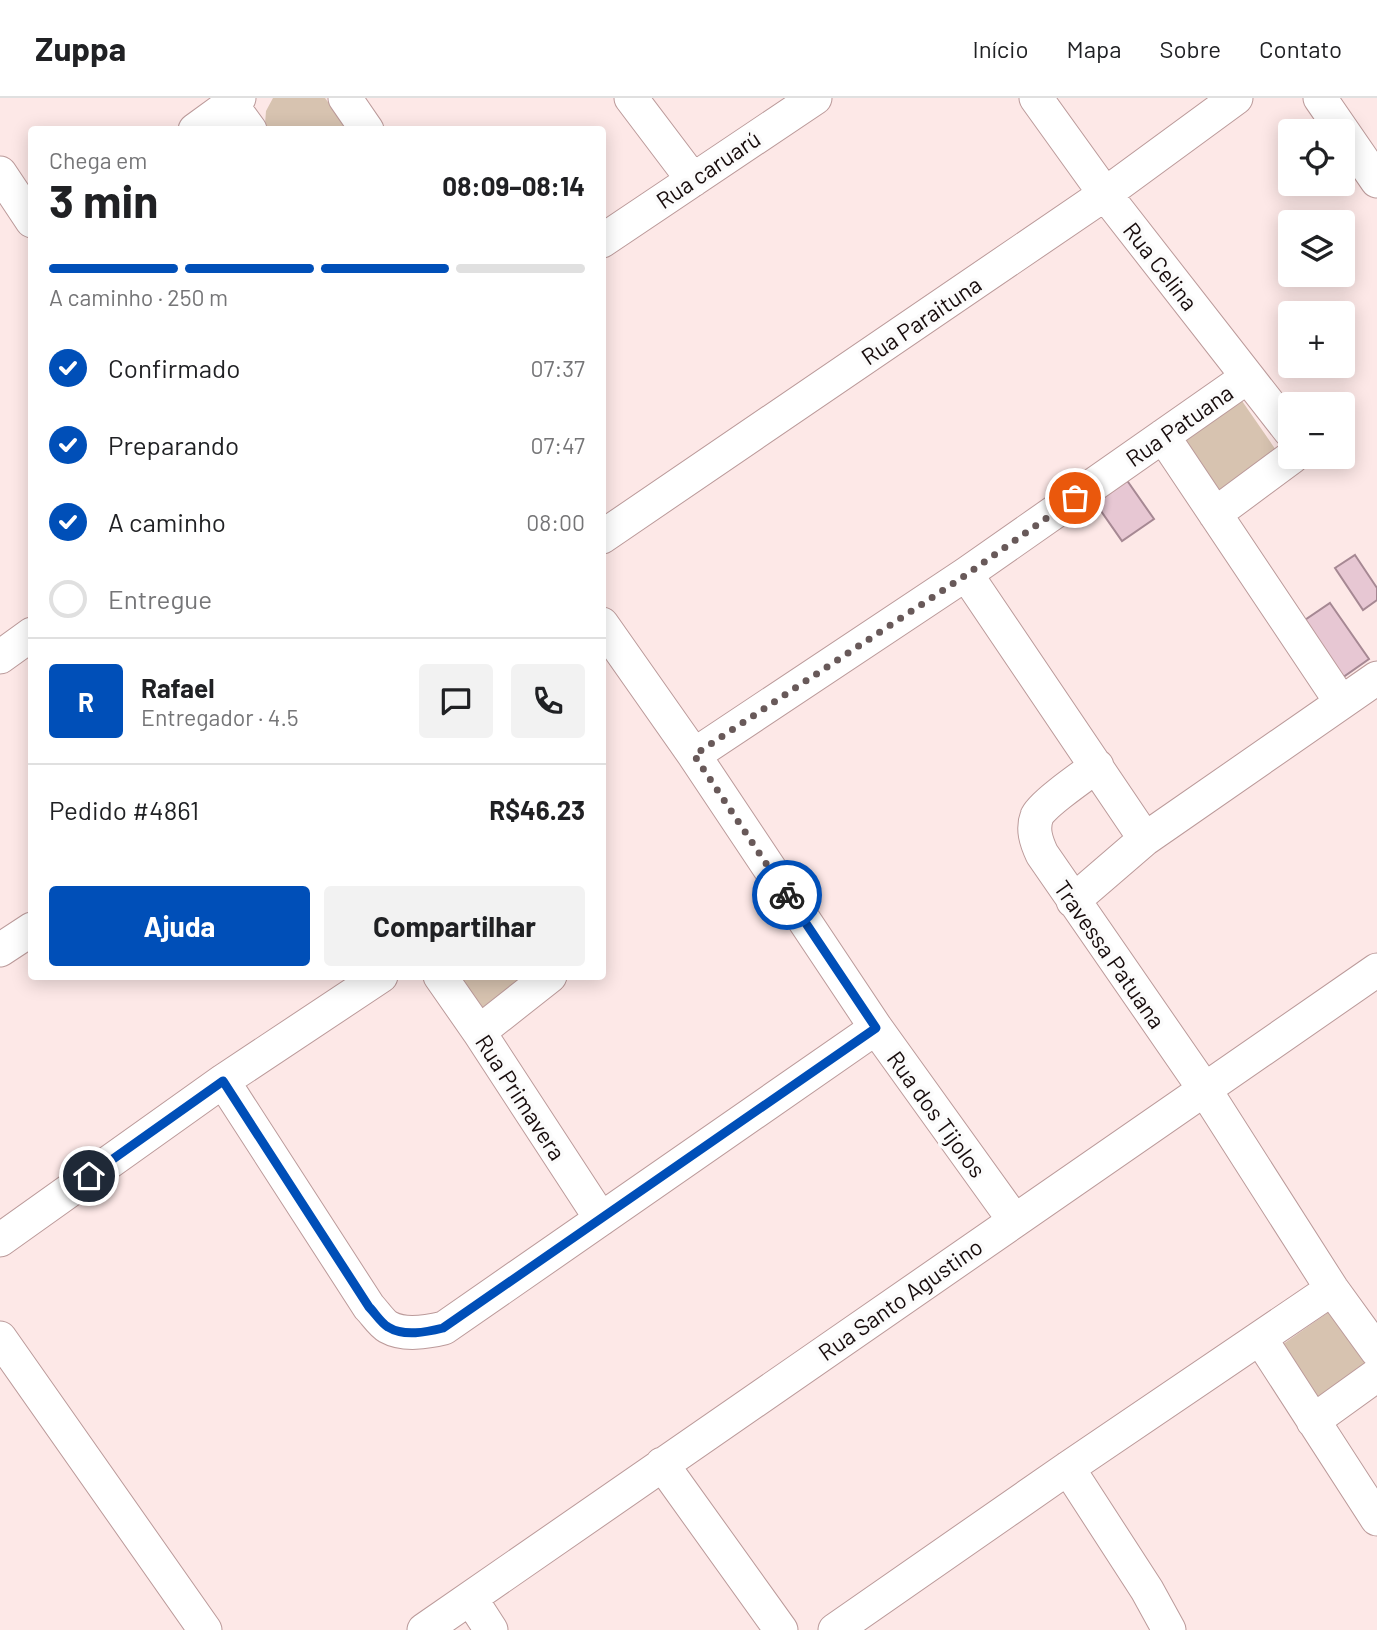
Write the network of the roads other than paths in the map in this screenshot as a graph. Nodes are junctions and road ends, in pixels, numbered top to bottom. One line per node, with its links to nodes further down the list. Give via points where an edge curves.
1 (345, 98): 9 (street)
2 (631, 98): 11 (street)
3 (815, 98): 11 (street, Rua caruarú)
4 (1036, 98): 13 (street, Rua Celina)
5 (1236, 98): 13 (street, Rua Paraituna)
6 (1320, 98): 12 (street)
7 (240, 110): 8 (street)
8 (204, 126)
9 (364, 126)
10 (0, 173): 14 (street)
11 (693, 180): 15 (street, Rua caruarú)
12 (1377, 181)
13 (1105, 194): 16 (street, Rua Celina); 21 (street, Rua Paraituna)
14 (28, 215)
15 (606, 238)
16 (1246, 378): 17 (street, Rua Celina); 18 (street, Rua Patuana)
17 (1278, 417)
18 (1163, 436): 20 (street); 22 (street, Rua Patuana)
19 (1278, 467): 20 (street)
20 (1215, 514): 27 (street)
21 (606, 534)
22 (966, 575): 28 (street, Rua Patuana); 29 (street)
23 (606, 630): 28 (street, Rua dos Tijolos)
24 (28, 637): 25 (street)
25 (0, 657)
26 (1377, 678): 27 (street)
27 (1341, 702): 30 (street)
28 (694, 755): 38 (street, Rua dos Tijolos)
29 (1097, 766): 30 (street); 31 (street, Travessa Patuana, via 1039,811 1035,826 1042,853)
30 (1145, 839): 31 (street)
31 (1073, 901): 41 (street, Travessa Patuana)
32 (28, 932): 33 (street)
33 (0, 950)
34 (1377, 971): 41 (street, Rua Santo Agustino)
35 (375, 980): 40 (street)
36 (443, 980): 39 (street, Rua Primavera)
37 (545, 980): 39 (street)
38 (876, 1028): 42 (street); 43 (street, Rua dos Tijolos)
39 (479, 1031): 42 (street, Rua Primavera)
40 (223, 1081): 42 (street, via 369,1307 388,1327 408,1332 443,1328); 44 (street)
41 (1205, 1090): 43 (street, Rua Santo Agustino); 45 (street, Travessa Patuana)
42 (601, 1219)
43 (1014, 1220): 51 (street, Rua Santo Agustino)
44 (0, 1240)
45 (1332, 1289): 47 (street); 48 (street, Travessa Patuana)
46 (0, 1338): 55 (street)
47 (1260, 1338): 50 (street); 52 (street)
48 (1377, 1351)
49 (1377, 1375): 50 (street)
50 (1313, 1421): 53 (street)
51 (662, 1464): 54 (street, Rua Santo Agustino); 58 (street)
52 (1068, 1468): 59 (street); 60 (street)
53 (1377, 1519)
54 (471, 1598): 56 (street, Rua Santo Agustino); 57 (street)
55 (205, 1630)
56 (424, 1630)
57 (491, 1630)
58 (780, 1630)
59 (835, 1630)
60 (1169, 1630)

